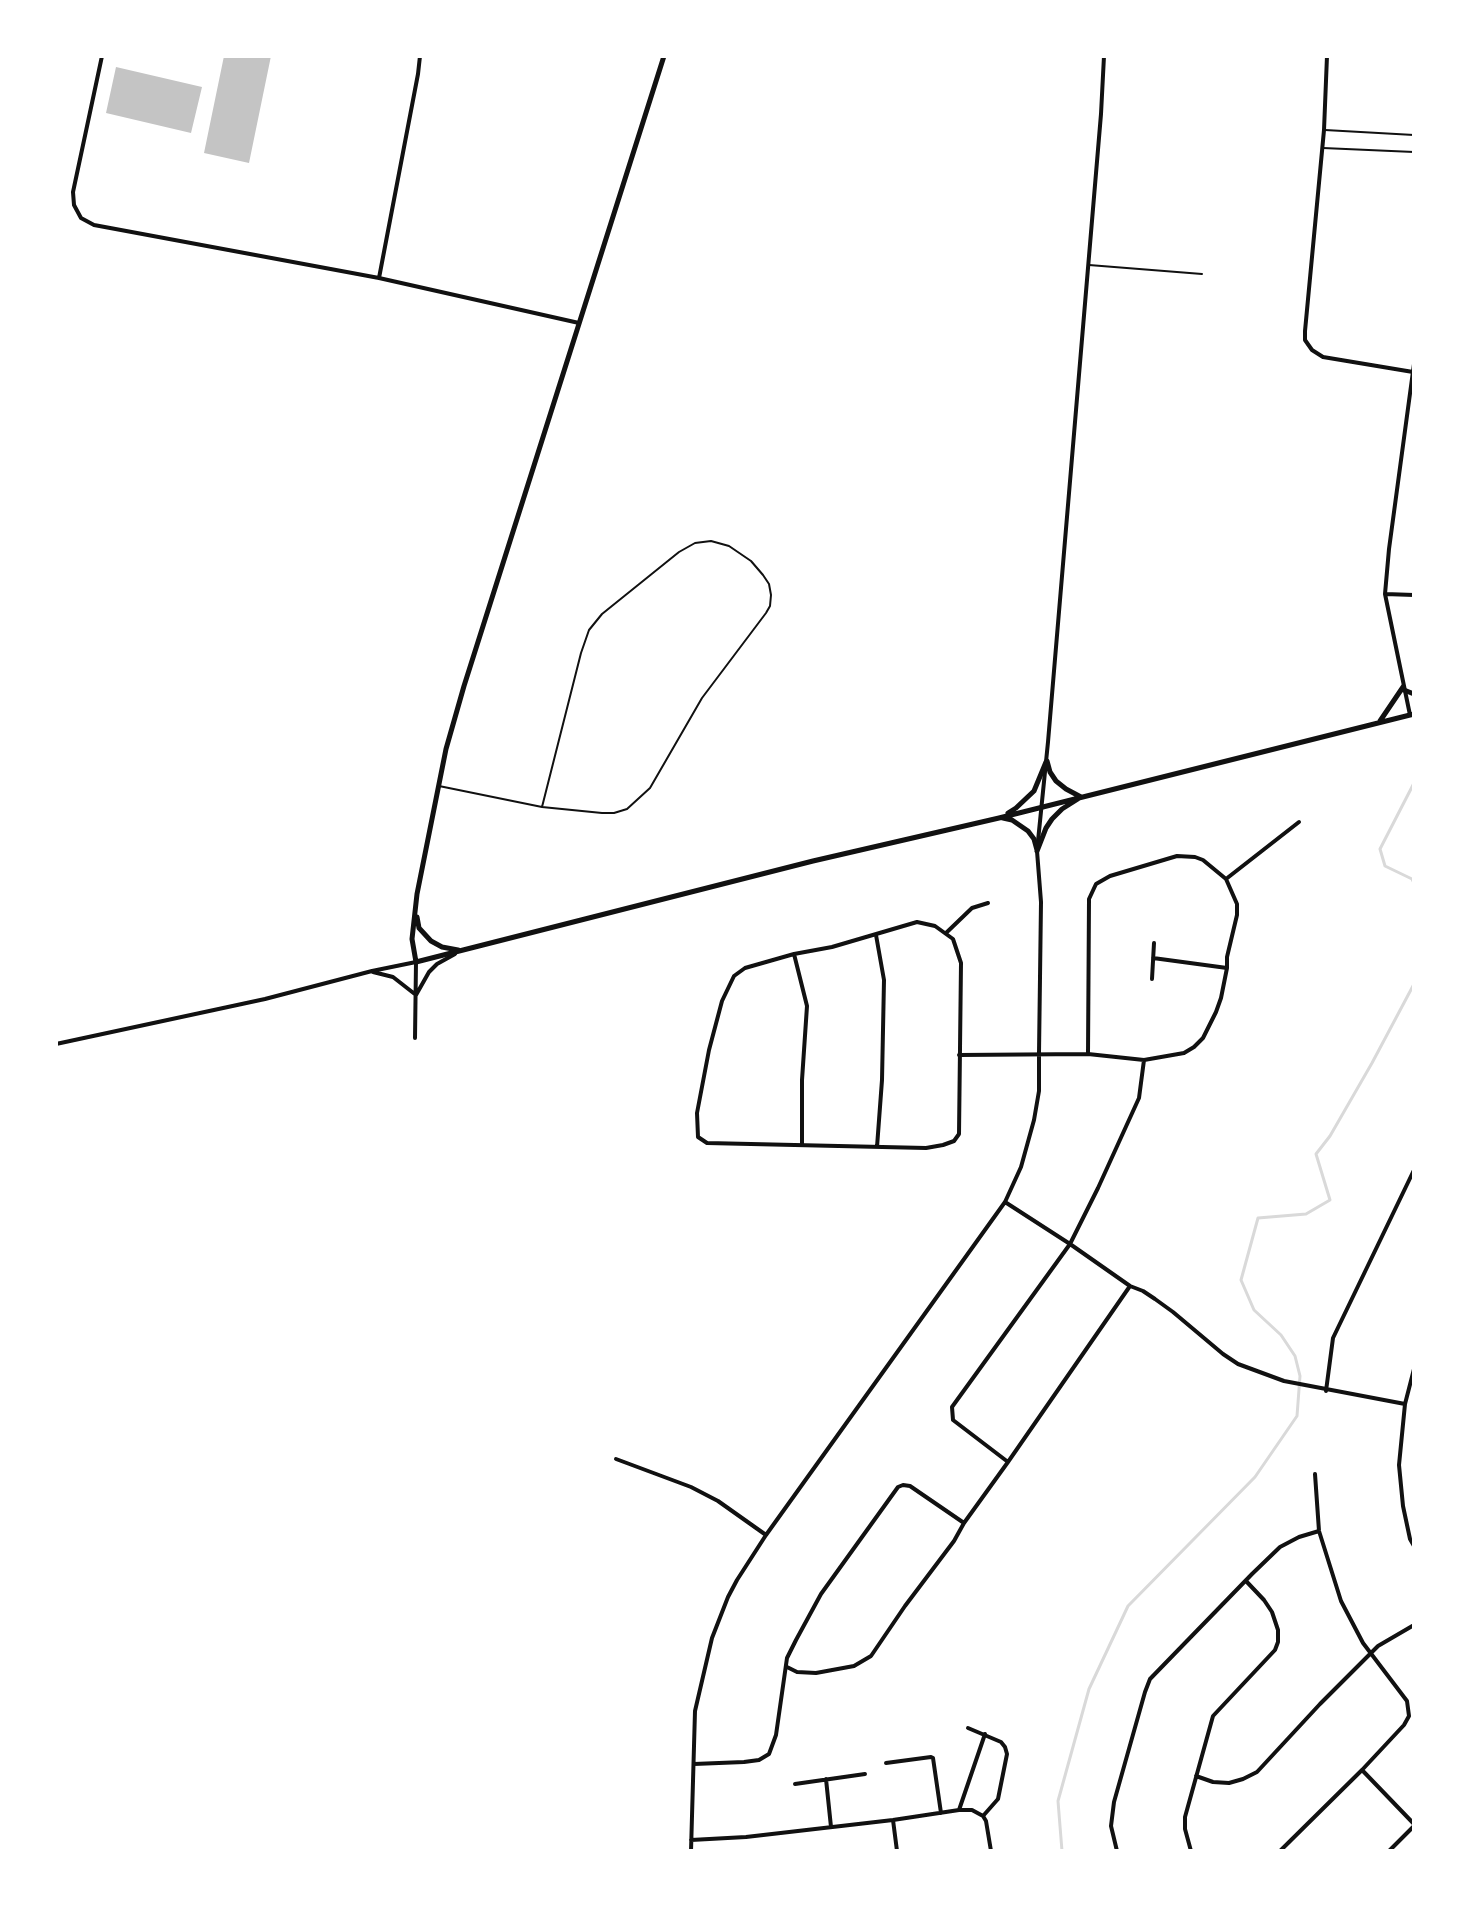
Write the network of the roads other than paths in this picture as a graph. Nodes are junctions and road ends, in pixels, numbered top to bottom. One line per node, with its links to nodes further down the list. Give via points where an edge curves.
1 (102, 56): 12 (street, via 73,192 81,218 94,225)
2 (420, 56): 12 (street)
3 (664, 56): 13 (street)
4 (1104, 56): 10 (street)
5 (1327, 56): 6 (street)
6 (1324, 130): 7 (lane); 8 (street)
7 (1414, 135)
8 (1322, 148): 9 (lane); 15 (street, via 1305,340 1323,357)
9 (1414, 152)
10 (1088, 265): 11 (lane); 22 (street)
11 (1202, 274)
12 (379, 278): 13 (street)
13 (579, 323): 23 (street, via 464,686)
14 (1414, 364): 15 (street)
15 (1413, 372): 16 (street)
16 (1385, 594): 17 (street); 18 (street)
17 (1414, 595)
18 (1404, 689): 19 (street); 20 (street); 21 (street)
19 (1414, 694)
20 (1412, 715): 21 (street)
21 (1379, 722): 24 (street)
22 (1047, 761): 24 (street, via 1056,781); 26 (street); 27 (street, via 1034,791)
23 (438, 786): 25 (lane); 32 (street)
24 (1081, 797): 26 (street); 29 (street, via 1052,819)
25 (542, 807): 25 (lane, via 614,813 627,809 650,788 702,698 770,606 769,584 751,561 729,546 695,543 602,614 581,653)
26 (1041, 807): 27 (street); 29 (street)
27 (999, 818): 29 (street, via 1021,825); 36 (street)
28 (1299, 822): 30 (street)
29 (1037, 851): 46 (street)
30 (1226, 879): 40 (street, via 1237,904); 47 (street, via 1203,860 1187,855 1096,884 1089,899)
31 (988, 903): 33 (street, via 972,908)
32 (416, 913): 36 (street, via 424,936); 39 (street)
33 (946, 933): 34 (street, via 917,922); 48 (street, via 961,963)
34 (876, 935): 37 (street); 51 (street, via 884,980)
35 (1154, 943): 38 (street)
36 (460, 951): 39 (street); 43 (street, via 437,964)
37 (794, 954): 50 (street, via 807,1006); 50 (street, via 745,968 728,986 709,1050 696,1129 707,1143)
38 (1153, 958): 40 (street); 42 (street)
39 (416, 962): 41 (street); 43 (street)
40 (1227, 968): 49 (street, via 1203,1038 1184,1053)
41 (372, 971): 43 (street, via 393,977); 45 (street)
42 (1152, 979)
43 (416, 995): 44 (street)
44 (415, 1038)
45 (56, 1044)
46 (1039, 1053): 47 (street); 48 (street); 53 (street, via 1034,1120)
47 (1088, 1054): 49 (street)
48 (959, 1055): 51 (street, via 959,1134 954,1141 926,1148)
49 (1144, 1060): 54 (street, via 1139,1098)
50 (802, 1145): 51 (street)
51 (877, 1147)
52 (1414, 1170): 57 (street, via 1333,1338)
53 (1005, 1202): 54 (street); 66 (street)
54 (1070, 1244): 55 (street); 60 (street, via 952,1407 953,1420)
55 (1130, 1286): 57 (street, via 1173,1312 1238,1364); 60 (street)
56 (1414, 1369): 58 (street)
57 (1326, 1391): 58 (street)
58 (1405, 1404): 64 (street, via 1399,1465)
59 (616, 1459): 66 (street, via 691,1487)
60 (1008, 1462): 62 (street)
61 (1315, 1474): 65 (street)
62 (964, 1523): 71 (street, via 871,1656 854,1666 816,1673); 71 (street, via 910,1486 898,1487 821,1594)
63 (1414, 1524): 64 (street)
64 (1407, 1526): 67 (street)
65 (1319, 1531): 68 (street, via 1280,1547); 70 (street, via 1346,1612)
66 (766, 1535): 75 (street, via 737,1580 712,1638 695,1711)
67 (1414, 1546)
68 (1246, 1581): 78 (street, via 1272,1612 1278,1642 1215,1712); 91 (street, via 1148,1684 1114,1802 1111,1826)
69 (1414, 1625): 70 (street)
70 (1372, 1654): 76 (street, via 1407,1701 1409,1716); 78 (street, via 1257,1772 1229,1783)
71 (787, 1667): 75 (street, via 769,1754 744,1762)
72 (968, 1728): 73 (street)
73 (985, 1734): 81 (street); 83 (street, via 1001,1742 1007,1754 998,1799)
74 (886, 1763): 82 (street, via 933,1758)
75 (694, 1764): 87 (street)
76 (1362, 1770): 85 (street); 93 (street)
77 (865, 1774): 79 (street)
78 (1196, 1776): 92 (street, via 1185,1817)
79 (826, 1779): 80 (street); 86 (street)
80 (795, 1784)
81 (959, 1810): 82 (street); 83 (street)
82 (941, 1813): 84 (street)
83 (983, 1816): 90 (street)
84 (893, 1820): 86 (street); 89 (street)
85 (1414, 1825): 94 (street)
86 (831, 1827): 87 (street)
87 (691, 1840): 88 (street)
88 (691, 1851)
89 (897, 1851)
90 (991, 1851)
91 (1117, 1851)
92 (1191, 1851)
93 (1280, 1851)
94 (1389, 1851)

